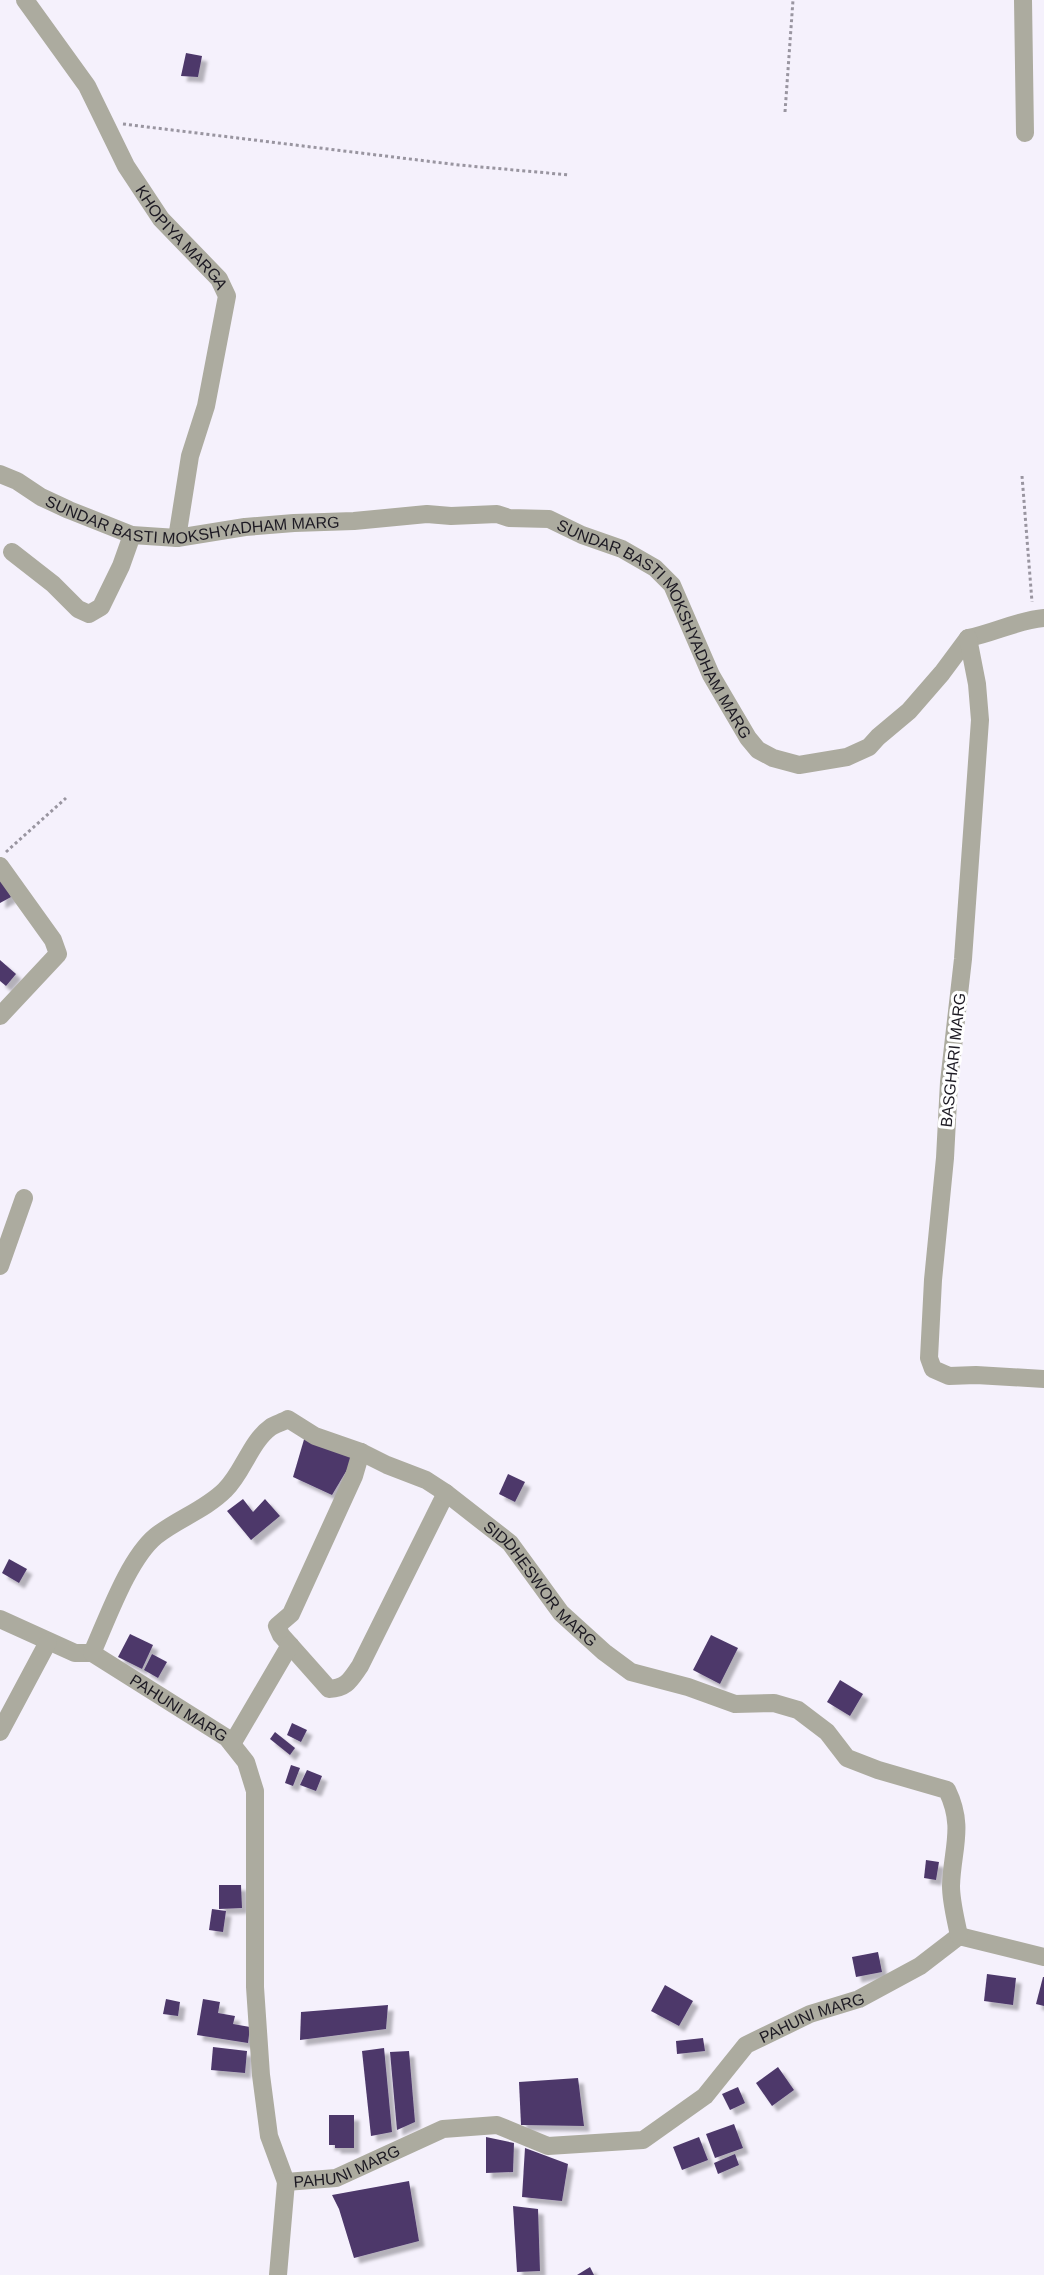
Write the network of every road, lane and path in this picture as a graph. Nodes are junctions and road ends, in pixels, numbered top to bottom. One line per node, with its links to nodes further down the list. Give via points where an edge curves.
1 (25, 0): 5 (street, KHOPIYA MARGA, via 87,86)
2 (793, 0): 4 (path)
3 (1023, 0): 6 (street)
4 (785, 112)
5 (104, 122): 7 (path); 11 (street, KHOPIYA MARGA, via 126,166 161,219 219,279 227,296 206,406 190,456)
6 (1025, 133)
7 (570, 175)
8 (0, 474): 10 (street, SUNDAR BASTI MOKSHYADHAM MARG, via 69,510)
9 (1022, 476): 13 (path)
10 (132, 535): 11 (street, SUNDAR BASTI MOKSHYADHAM MARG); 12 (street, via 101,607 89,614 78,609)
11 (177, 538): 14 (street, SUNDAR BASTI MOKSHYADHAM MARG, via 244,527 427,514 549,519 622,549 655,568 672,585 711,675 748,738 758,750 773,758 800,765 847,757 869,747 909,711)
12 (12, 552)
13 (1039, 619): 14 (street)
14 (968, 638): 21 (street, BASGHARI MARG, via 980,720 929,1358 933,1369 949,1376)
15 (66, 798): 16 (path)
16 (0, 857)
17 (0, 866): 18 (street, via 53,940 58,954)
18 (0, 1016)
19 (24, 1198): 20 (street)
20 (0, 1266)
21 (1044, 1379)
22 (362, 1452): 23 (street, SIDDHESWOR MARG); 26 (street, via 291,1614 277,1626); 27 (street, SIDDHESWOR MARG, via 315,1436 288,1419 271,1427 227,1489 160,1533 141,1553)
23 (446, 1493): 26 (street, via 349,1683 329,1689); 30 (street, SIDDHESWOR MARG, via 510,1544 561,1613 631,1672 735,1704 774,1703 798,1710 827,1732 847,1758 947,1790 954,1804 957,1834 951,1886)
24 (0, 1619): 25 (street, PAHUNI MARG)
25 (48, 1642): 27 (street, PAHUNI MARG, via 75,1653); 28 (street)
26 (290, 1645): 29 (street)
27 (92, 1653): 29 (street, PAHUNI MARG)
28 (0, 1732)
29 (232, 1744): 32 (street, PAHUNI MARG, via 246,1762 255,1791 255,1987 261,2075 268,2136)
30 (959, 1936): 31 (street); 32 (street, PAHUNI MARG, via 920,1966 859,1999 810,2014 746,2045 705,2096 643,2140 548,2146 496,2125 443,2128 336,2178)
31 (1044, 1957)
32 (286, 2182): 33 (street)
33 (278, 2275)

